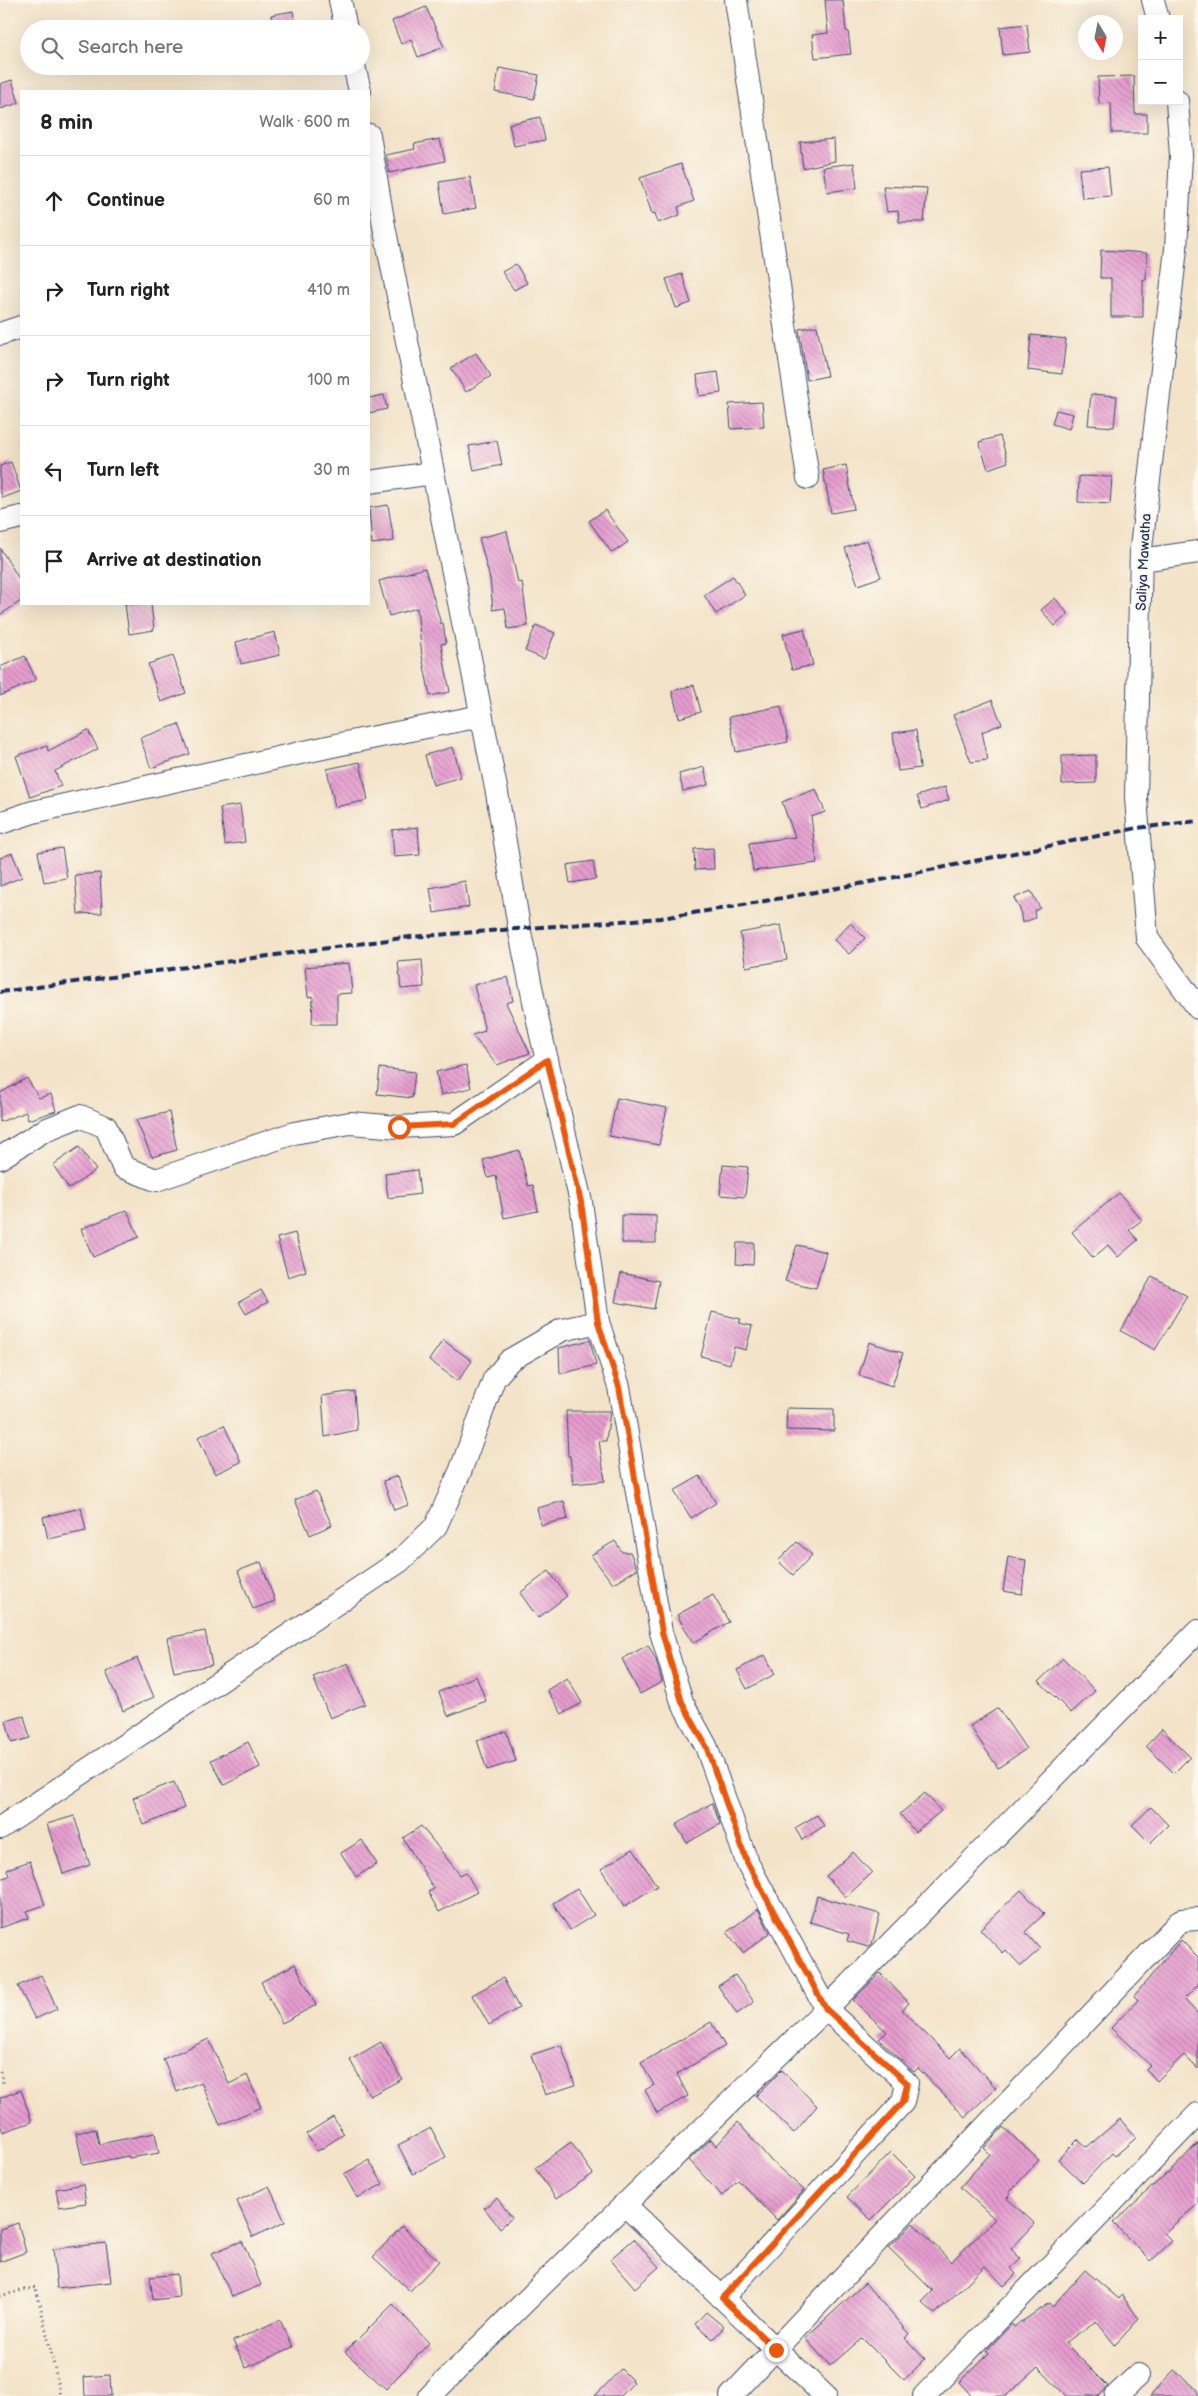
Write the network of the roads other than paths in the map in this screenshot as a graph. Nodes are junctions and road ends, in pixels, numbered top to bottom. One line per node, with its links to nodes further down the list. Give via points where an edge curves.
1 (340, 0): 5 (street)
2 (736, 0): 14 (street)
3 (1153, 0): 4 (street)
4 (1157, 15)
5 (344, 20)
6 (356, 75): 7 (street)
7 (360, 90)
8 (1177, 105): 19 (street, Saliya Mawatha, via 1181,155 1176,249)
9 (370, 148): 10 (street)
10 (376, 228): 13 (street)
11 (20, 327): 12 (street)
12 (0, 334)
13 (433, 473): 15 (street); 20 (street)
14 (808, 478)
15 (370, 482)
16 (20, 517): 17 (street)
17 (0, 522)
18 (1198, 552): 19 (street)
19 (1141, 560): 22 (street, Saliya Mawatha, via 1136,798 1148,938)
20 (481, 716): 21 (street, via 43,810); 23 (street)
21 (0, 823)
22 (1198, 1008)
23 (547, 1060): 24 (street, via 454,1124 399,1127 350,1123 294,1133 156,1180 123,1167 106,1127 80,1116 45,1130); 25 (street, via 581,1202)
24 (0, 1158)
25 (598, 1322): 27 (street, via 562,1330 510,1360 494,1379 460,1472 436,1526 400,1560); 29 (street, via 619,1387 662,1632 682,1702 706,1746 747,1862)
26 (1198, 1631): 29 (street)
27 (0, 1828)
28 (1198, 1919): 33 (street, via 1181,1920)
29 (826, 2009): 31 (street); 32 (street, via 907,2083 903,2102)
30 (1198, 2114): 38 (street)
31 (624, 2204): 32 (street); 35 (street)
32 (722, 2298): 33 (street)
33 (776, 2350): 36 (street); 37 (street)
34 (1138, 2375): 39 (street)
35 (430, 2396)
36 (731, 2396)
37 (825, 2396)
38 (924, 2396)
39 (1116, 2396)

